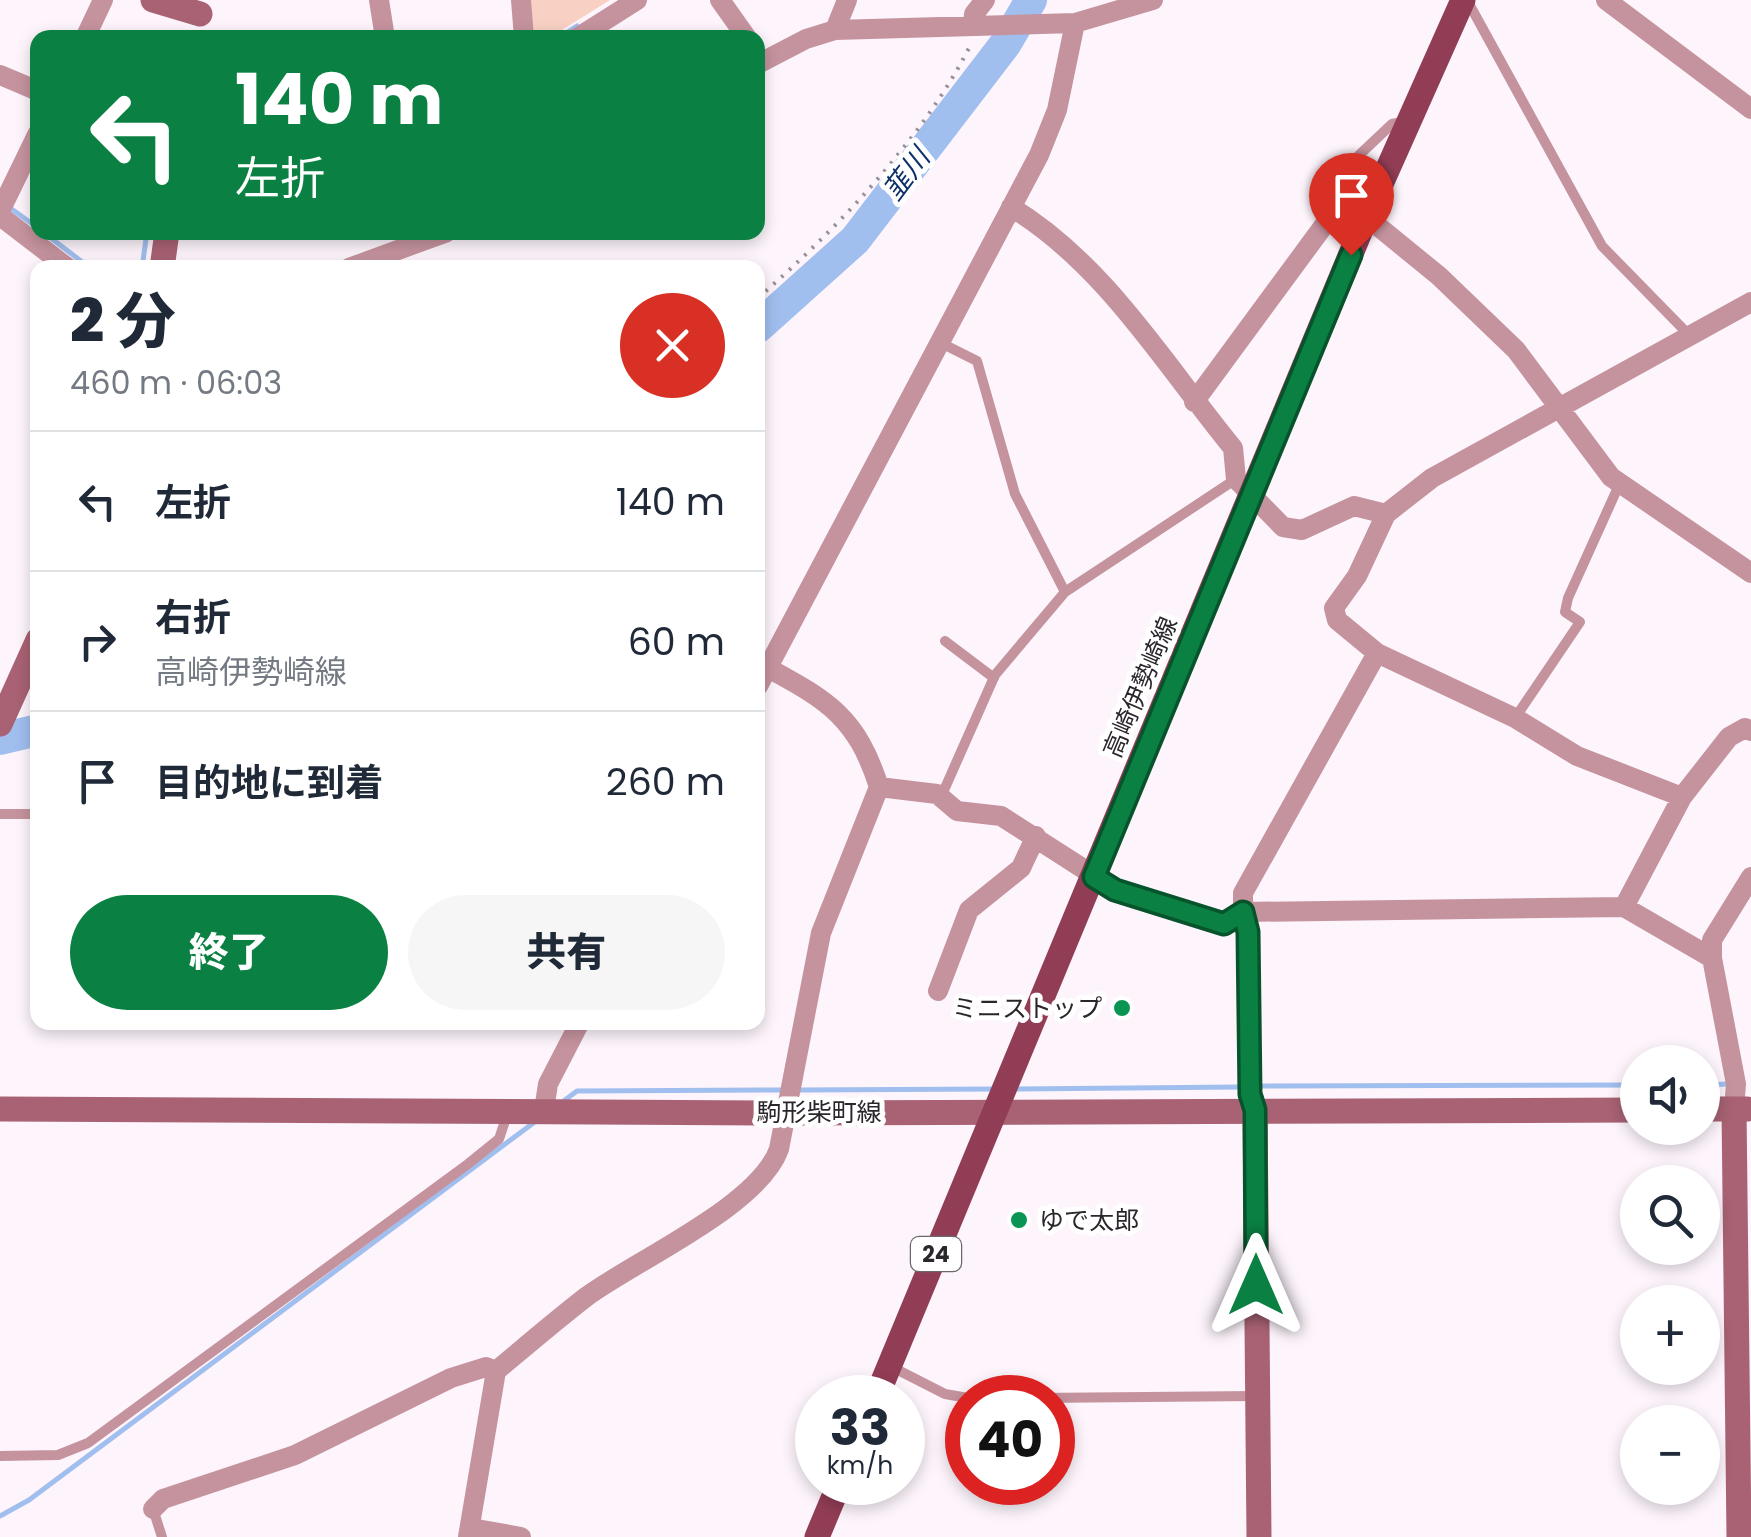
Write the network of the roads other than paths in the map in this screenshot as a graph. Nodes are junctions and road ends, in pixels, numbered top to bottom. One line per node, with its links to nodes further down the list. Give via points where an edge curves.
1 (104, 0): 15 (street)
2 (152, 0): 12 (main road)
3 (379, 0): 16 (street)
4 (522, 0): 17 (street)
5 (637, 0): 18 (street)
6 (720, 0): 19 (street)
7 (847, 0): 20 (street)
8 (985, 0): 14 (street, via 974,14)
9 (1153, 0): 13 (street)
10 (1465, 0): 25 (main road, 高崎伊勢崎線 / 24); 37 (lane, via 1602,246)
11 (1606, 0): 24 (street)
12 (199, 17)
13 (1075, 23): 14 (street); 28 (street, via 1058,110)
14 (980, 26): 20 (street)
15 (89, 30)
16 (384, 30)
17 (524, 30)
18 (590, 30)
19 (741, 30)
20 (835, 30): 21 (street)
21 (765, 57)
22 (0, 75): 23 (street)
23 (30, 88)
24 (1751, 109)
25 (1408, 121): 27 (lane, via 1392,124); 30 (main road, 高崎伊勢崎線 / 24)
26 (30, 150): 29 (street)
27 (1338, 174)
28 (1011, 207): 38 (street); 39 (street, via 1103,285)
29 (0, 214): 31 (street)
30 (1365, 220): 39 (street, via 1347,201 1336,209); 40 (street, via 1490,325); 42 (main road, 高崎伊勢崎線 / 24)
31 (30, 238)
32 (33, 240): 34 (street)
33 (412, 240): 35 (street)
34 (58, 260)
35 (367, 260)
36 (1748, 309): 37 (street)
37 (1692, 338): 40 (street, via 1642,359)
38 (940, 342): 45 (lane, via 977,360 1014,494); 49 (street)
39 (1194, 402): 42 (street, via 1233,448)
40 (1562, 409): 41 (street); 43 (street, via 1432,478)
41 (1619, 485): 44 (street); 52 (lane, via 1568,598 1565,612 1580,622)
42 (1244, 488): 43 (street, via 1283,527 1302,530 1354,506); 45 (lane); 62 (main road, 高崎伊勢崎線 / 24)
43 (1386, 514): 47 (street, via 1334,608 1337,620)
44 (1751, 573)
45 (1065, 592): 51 (lane)
46 (944, 641): 51 (lane)
47 (1377, 653): 52 (street); 64 (street, via 1242,893)
48 (30, 658): 53 (main road)
49 (765, 671)
50 (765, 678): 55 (street, via 829,701 858,734)
51 (994, 678): 56 (lane)
52 (1515, 718): 57 (street, via 1577,756)
53 (2, 720)
54 (1751, 731): 57 (street, via 1729,737)
55 (879, 787): 56 (street); 75 (street, via 821,934)
56 (940, 797): 60 (street, via 957,811 1001,816)
57 (1682, 797): 63 (street)
58 (0, 814): 59 (lane)
59 (30, 814)
60 (1036, 836): 62 (street); 66 (street, via 1021,868 969,910)
61 (1751, 876): 65 (street, via 1712,940)
62 (1094, 877): 64 (street, via 1115,890 1224,924); 71 (main road, 高崎伊勢崎線 / 24)
63 (1624, 907): 64 (street); 65 (street)
64 (1243, 912): 72 (lane)
65 (1712, 958): 68 (street)
66 (938, 991)
67 (576, 1030): 70 (street, via 548,1084)
68 (1743, 1109): 90 (main road)
69 (0, 1110): 74 (main road, 駒形柴町線)
70 (544, 1110): 74 (main road, 駒形柴町線); 75 (main road, 駒形柴町線)
71 (996, 1110): 72 (main road, 駒形柴町線); 75 (main road, 駒形柴町線); 76 (main road, 高崎伊勢崎線 / 24)
72 (1255, 1110): 73 (main road, 駒形柴町線); 80 (main road)
73 (1620, 1110)
74 (508, 1111): 82 (lane, via 499,1139 468,1164 88,1443 58,1455)
75 (785, 1113): 77 (street, via 772,1169 589,1295)
76 (889, 1366): 78 (main road, 高崎伊勢崎線 / 24); 79 (lane)
77 (496, 1370): 84 (street, via 451,1378 295,1456 163,1499); 85 (street)
78 (885, 1375)
79 (945, 1394)
80 (1257, 1396): 81 (lane); 89 (main road)
81 (1075, 1398)
82 (0, 1456)
83 (830, 1505): 88 (main road)
84 (153, 1509): 86 (lane)
85 (469, 1532): 87 (street)
86 (162, 1537)
87 (520, 1537)
88 (817, 1537)
89 (1258, 1537)
90 (1738, 1537)

